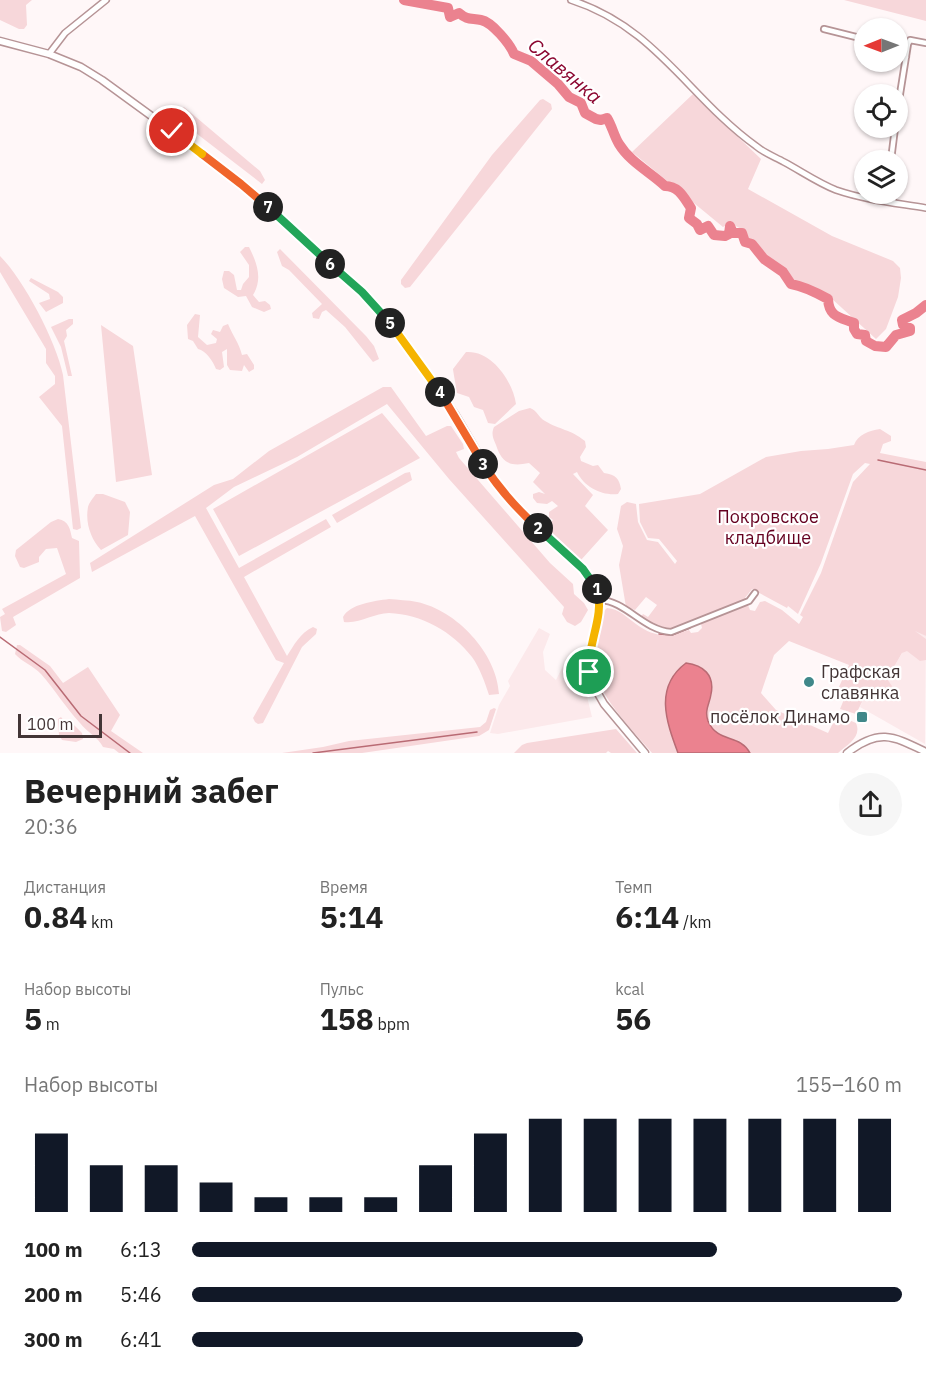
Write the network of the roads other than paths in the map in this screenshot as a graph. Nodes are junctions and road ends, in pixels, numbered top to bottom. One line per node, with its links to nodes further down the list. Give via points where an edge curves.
1 (106, 0): 8 (street, via 58,39)
2 (571, 0): 9 (street, via 613,17 648,44 756,147 836,189)
3 (824, 30): 4 (street)
4 (854, 37)
5 (0, 41): 8 (main road)
6 (926, 43): 7 (street, via 910,40)
7 (908, 48)
8 (49, 54): 13 (main road, via 102,80 172,131 241,184 362,292 428,372 495,482 515,507 583,569)
9 (854, 193)
10 (903, 204): 11 (street)
11 (926, 208)
12 (755, 593): 13 (street, via 749,601 671,632 660,632 610,600)
13 (600, 600): 15 (main road, via 588,662 591,683)
14 (926, 752): 16 (main road, via 883,736)
15 (645, 753)
16 (847, 753)

